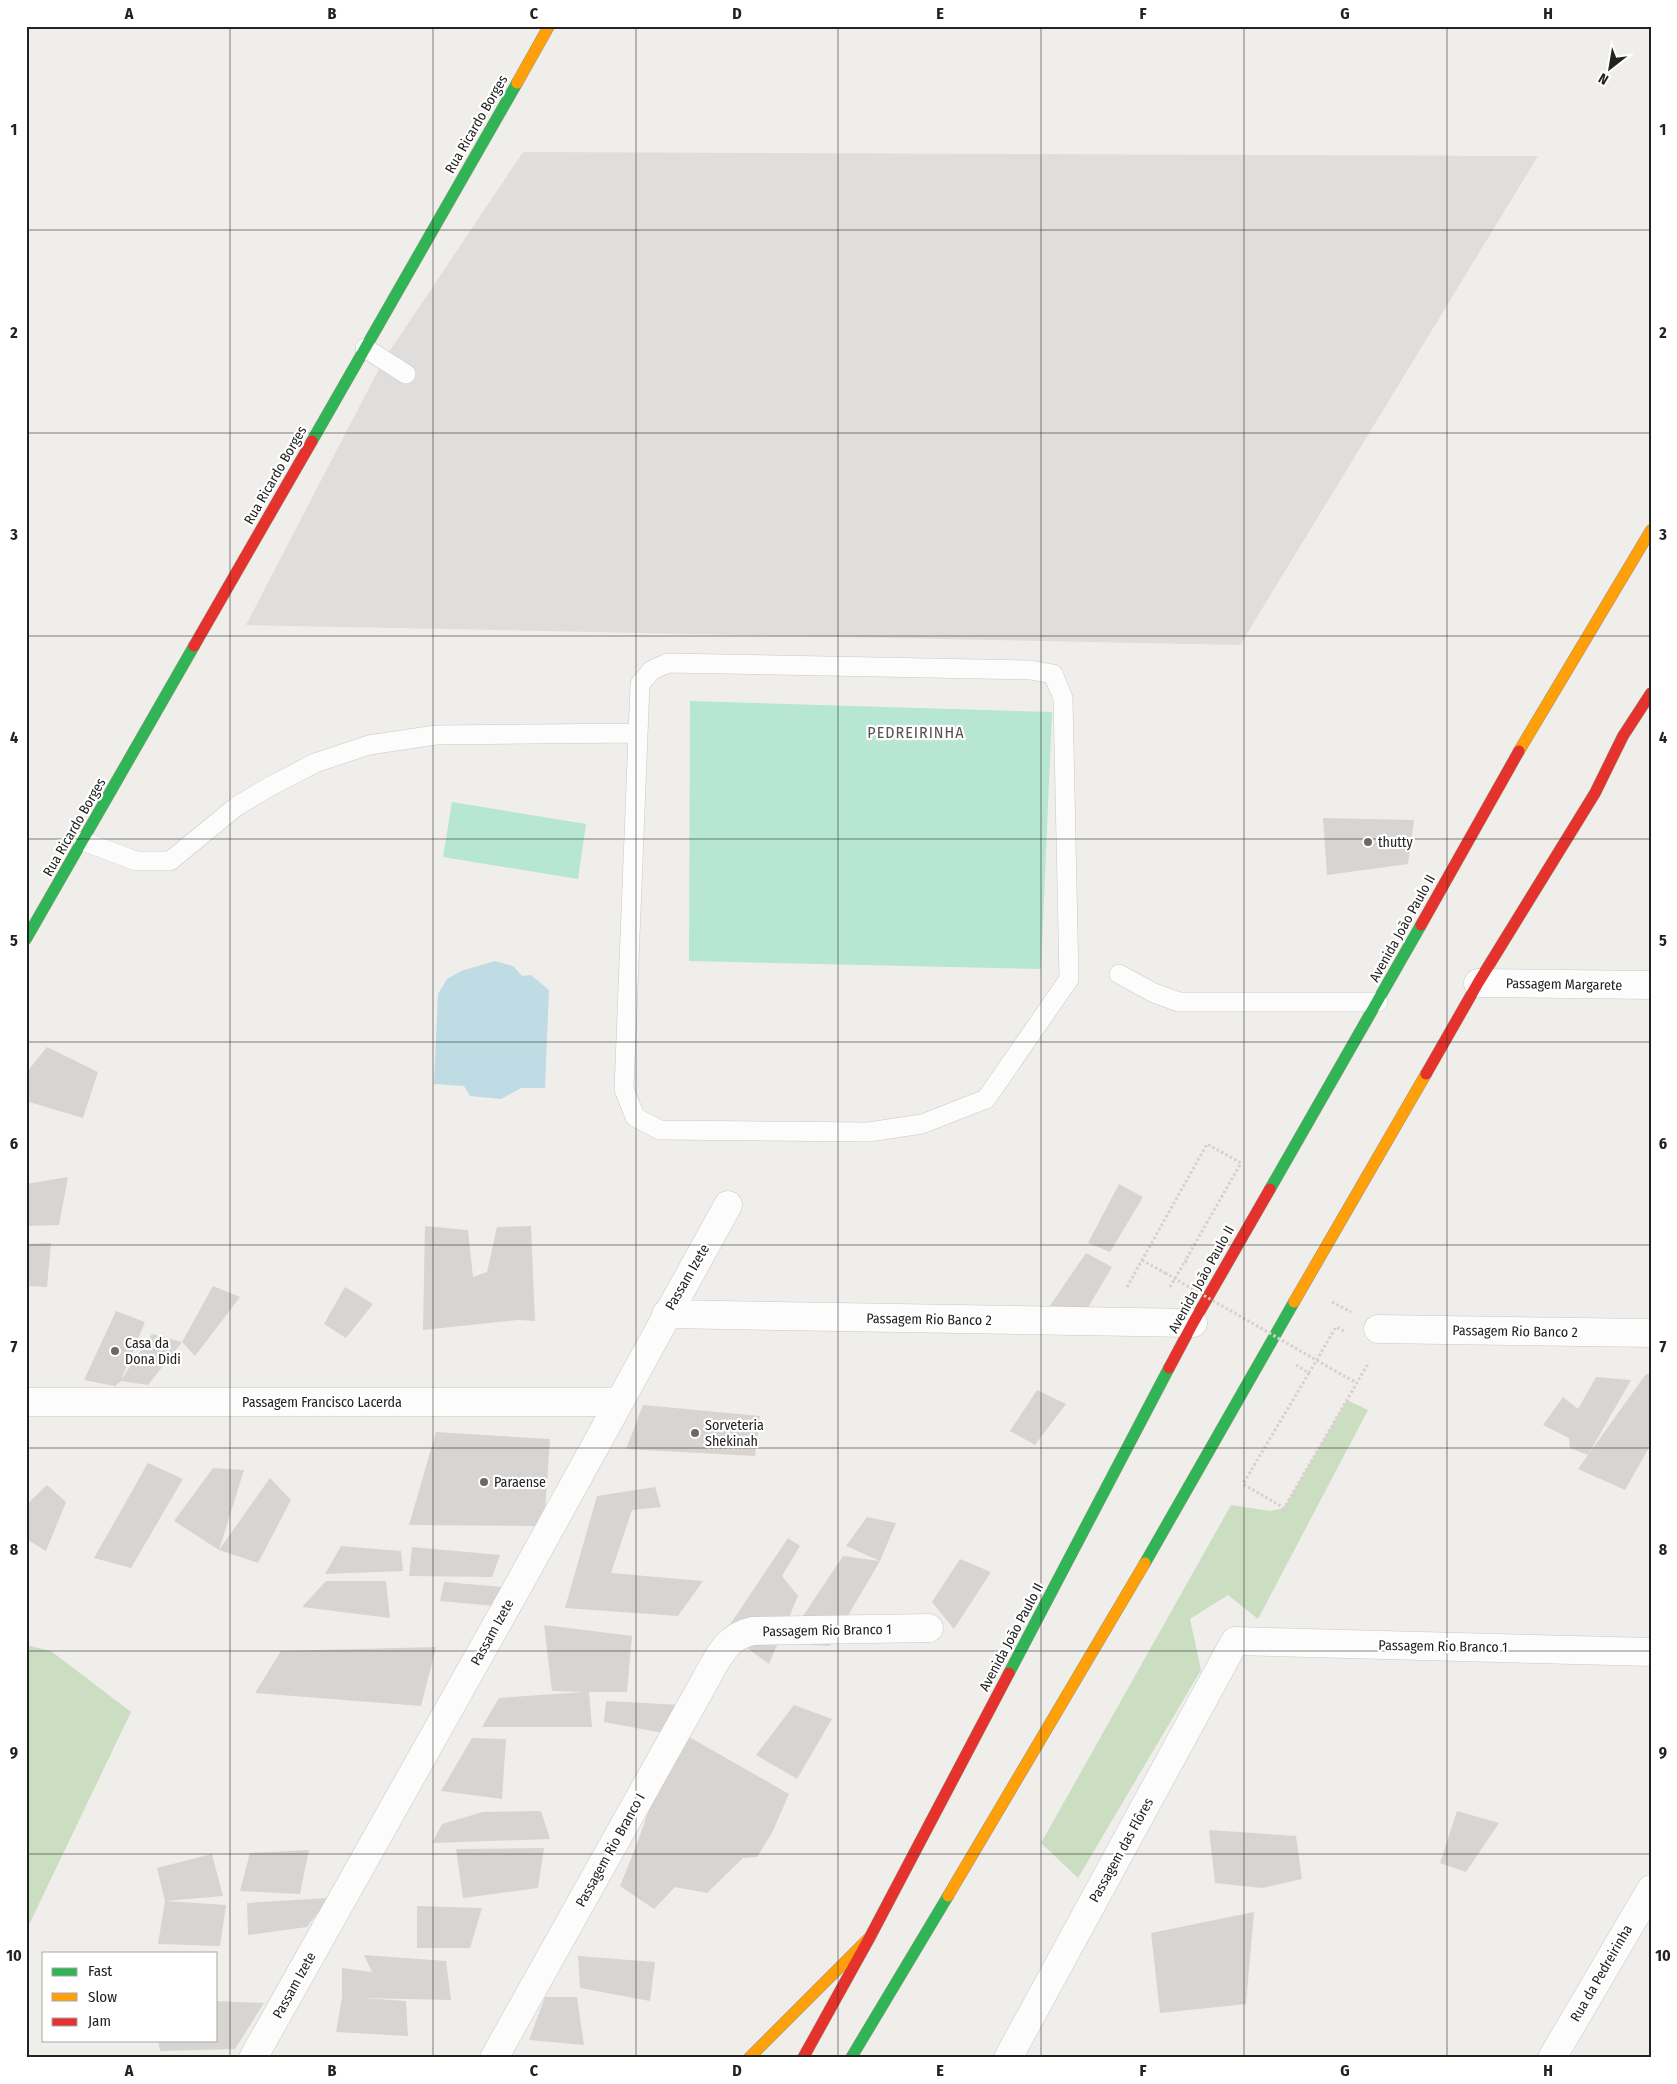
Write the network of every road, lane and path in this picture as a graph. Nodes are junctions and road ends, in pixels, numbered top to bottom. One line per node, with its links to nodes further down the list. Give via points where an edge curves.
1 (549, 26): 2 (main road, Rua Ricardo Borges)
2 (364, 348): 3 (lane); 7 (main road, Rua Ricardo Borges)
3 (406, 374)
4 (1651, 530): 13 (main road, Avenida João Paulo II, via 1519,751)
5 (1651, 693): 11 (main road, via 1622,736 1595,793)
6 (638, 733): 6 (lane, via 624,1089 635,1117 660,1130 869,1132 922,1124 986,1099 1069,979 1063,698 1053,674 1030,670 668,663 652,670 640,684); 7 (lane, via 436,735 369,745 315,763 237,806 170,861 136,861)
7 (83, 841): 8 (main road, Rua Ricardo Borges)
8 (33, 911): 9 (main road, Rua Ricardo Borges)
9 (26, 939)
10 (1119, 974): 13 (lane, via 1179,1002)
11 (1478, 983): 12 (street, Passagem Margarete); 17 (main road)
12 (1651, 985)
13 (1378, 1002): 20 (main road, Avenida João Paulo II)
14 (728, 1205): 19 (street, Passam Izete)
15 (1142, 1260): 16 (path, via 1207,1144 1241,1163); 18 (path); 23 (path, bridge, via 1357,1383 1284,1508 1244,1484)
16 (1185, 1261)
17 (1304, 1285): 21 (path); 36 (main road, via 1109,1626)
18 (1126, 1287)
19 (666, 1314): 20 (street, Passagem Rio Banco 2); 25 (street, Passam Izete)
20 (1192, 1323): 31 (main road, Avenida João Paulo II)
21 (1378, 1328): 22 (street, Passagem Rio Banco 2)
22 (1651, 1333)
23 (1309, 1373)
24 (26, 1402): 25 (street, Passagem Francisco Lacerda)
25 (618, 1402): 32 (street, Passam Izete)
26 (929, 1628): 28 (street, Passagem Rio Branco 1, via 753,1632 737,1636)
27 (1235, 1641): 29 (street, Passagem Rio Branco 1); 37 (street, Passagem das Flôres)
28 (728, 1643): 33 (street, Passagem Rio Branco I)
29 (1651, 1652)
30 (1651, 1889): 38 (street, Rua da Pedreirinha)
31 (870, 1937): 34 (main road); 35 (main road, Avenida João Paulo II)
32 (253, 2058)
33 (494, 2058)
34 (750, 2058)
35 (803, 2058)
36 (851, 2058)
37 (1008, 2058)
38 (1552, 2058)

